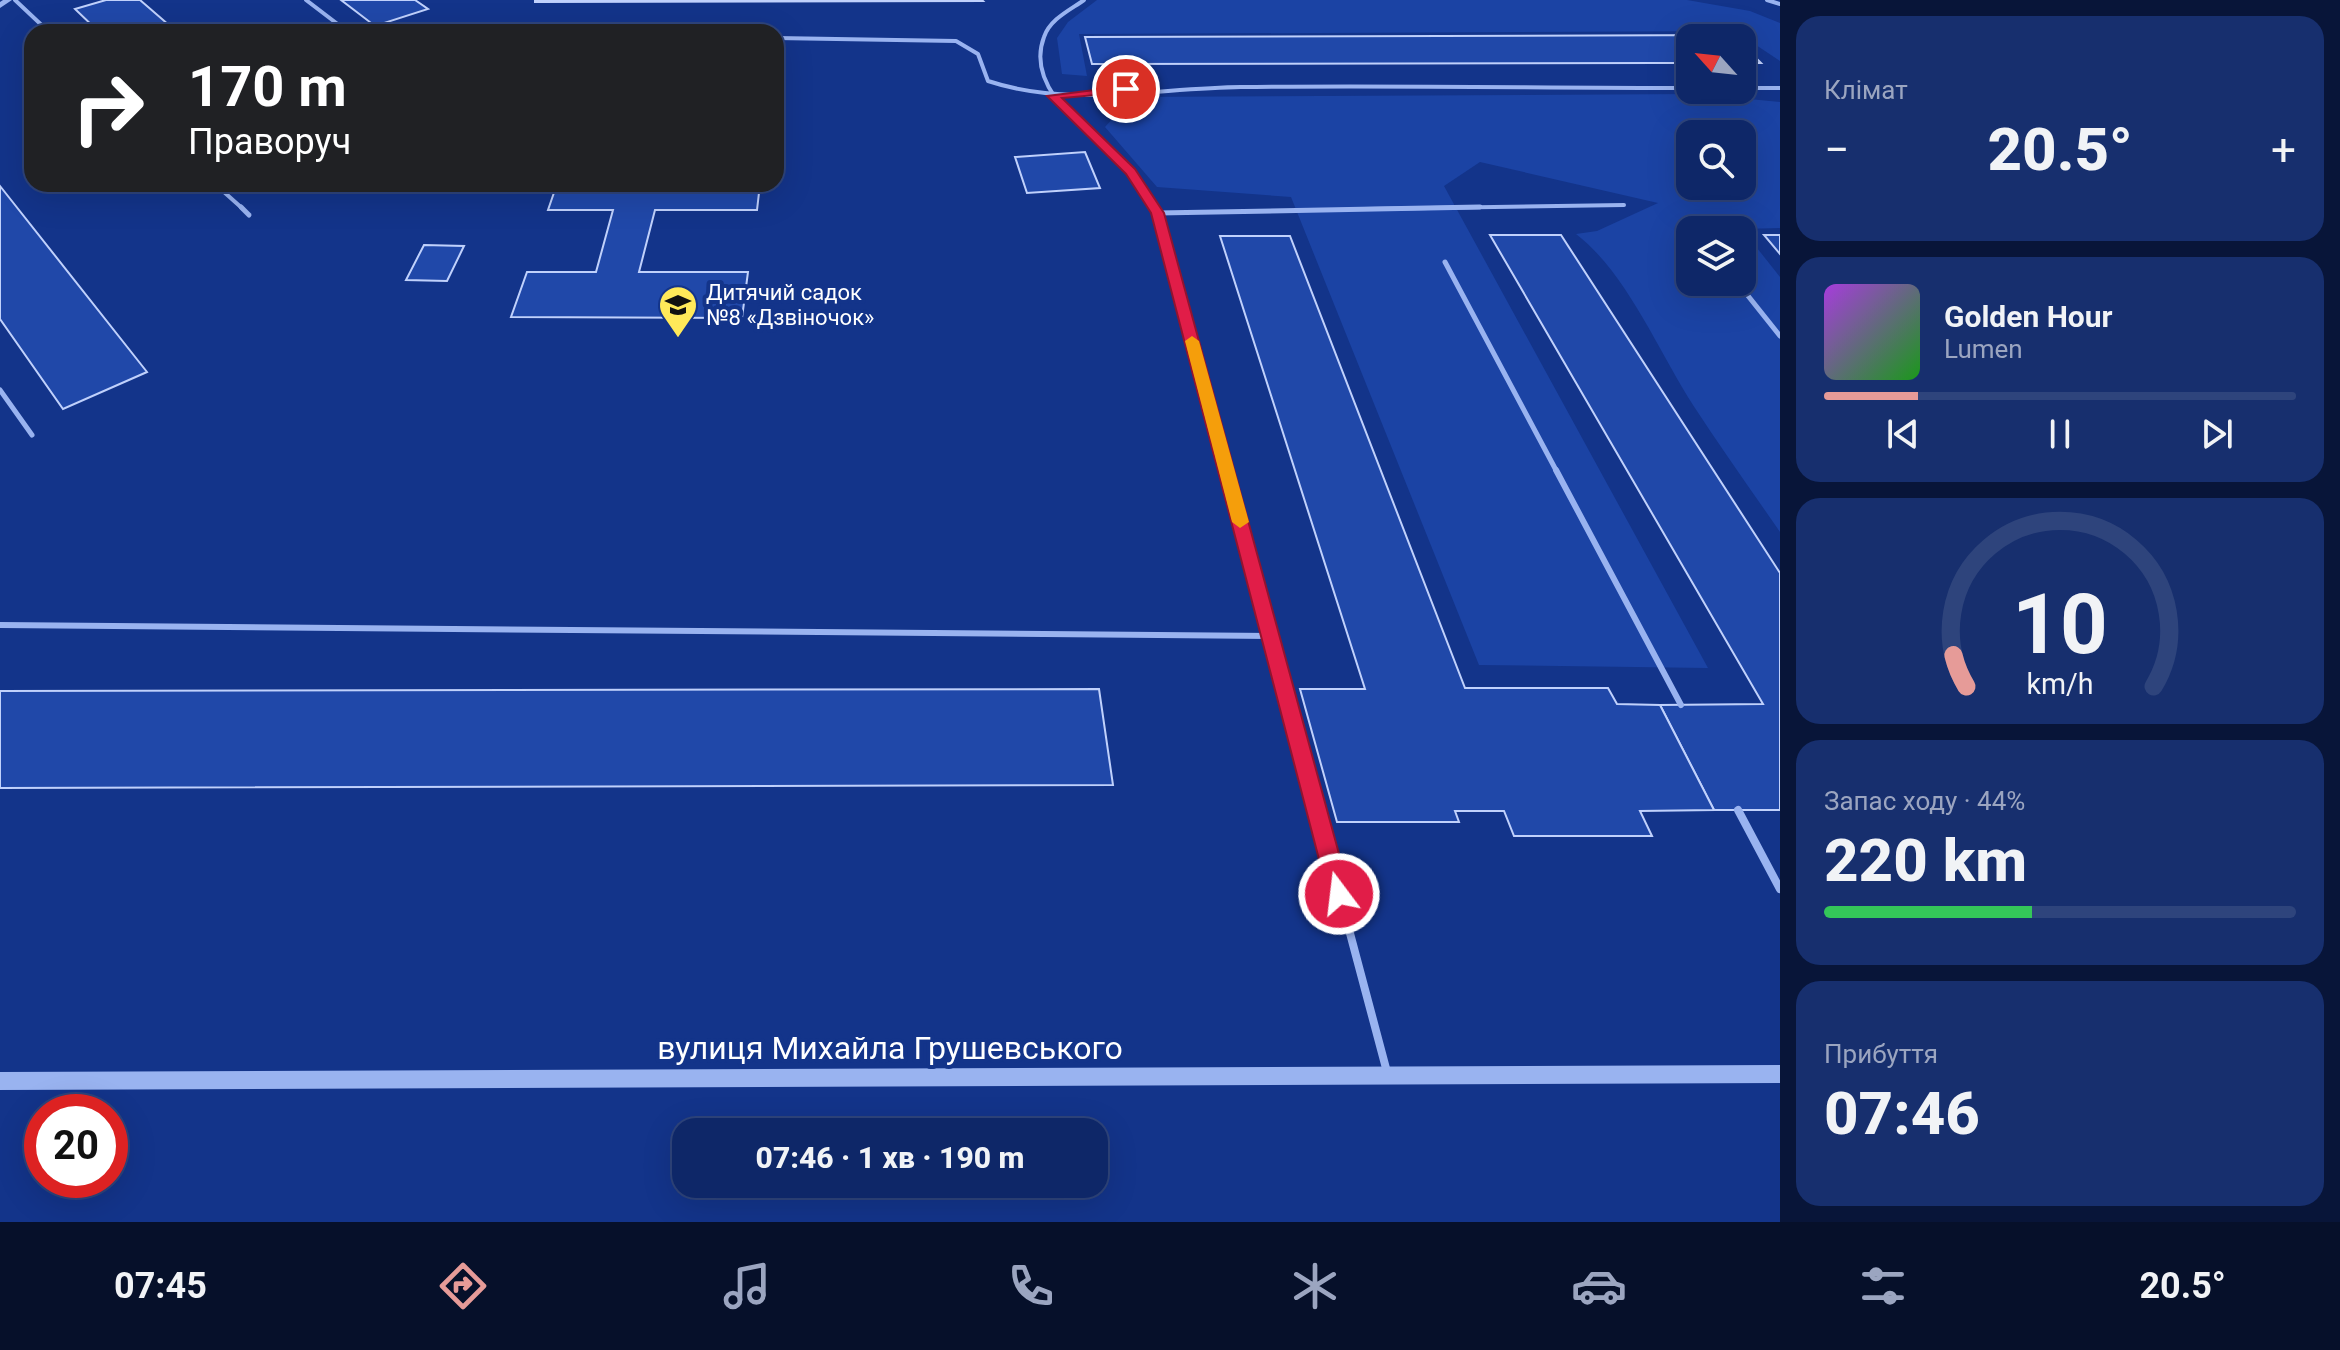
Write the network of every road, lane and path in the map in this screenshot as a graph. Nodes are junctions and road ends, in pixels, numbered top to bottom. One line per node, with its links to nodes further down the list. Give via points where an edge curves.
1 (8, 0): 7 (street)
2 (15, 0): 8 (lane)
3 (306, 0): 9 (lane)
4 (1084, 0): 14 (lane, via 1054,21 1043,38 1043,74)
5 (1767, 0): 6 (lane)
6 (1780, 4)
7 (0, 6)
8 (40, 24)
9 (338, 24)
10 (784, 38): 14 (lane, via 956,41 978,54 988,81)
11 (1676, 88): 14 (lane, via 1238,87)
12 (1756, 88): 13 (lane)
13 (1780, 88)
14 (1053, 96): 17 (lane, via 1131,172)
15 (224, 192): 18 (lane)
16 (1624, 205): 17 (lane)
17 (1158, 213): 25 (lane)
18 (249, 215)
19 (1445, 262): 26 (lane)
20 (1748, 296): 21 (lane)
21 (1780, 336)
22 (0, 390): 23 (lane)
23 (32, 435)
24 (0, 625): 25 (lane)
25 (1271, 636): 32 (lane)
26 (1681, 705)
27 (1738, 810): 28 (lane)
28 (1770, 870): 29 (lane); 30 (lane)
29 (1780, 870)
30 (1780, 889)
31 (1780, 1074): 32 (street, вулиця Михайла Грушевського)
32 (1389, 1076): 33 (street, вулиця Михайла Грушевського)
33 (0, 1081)

